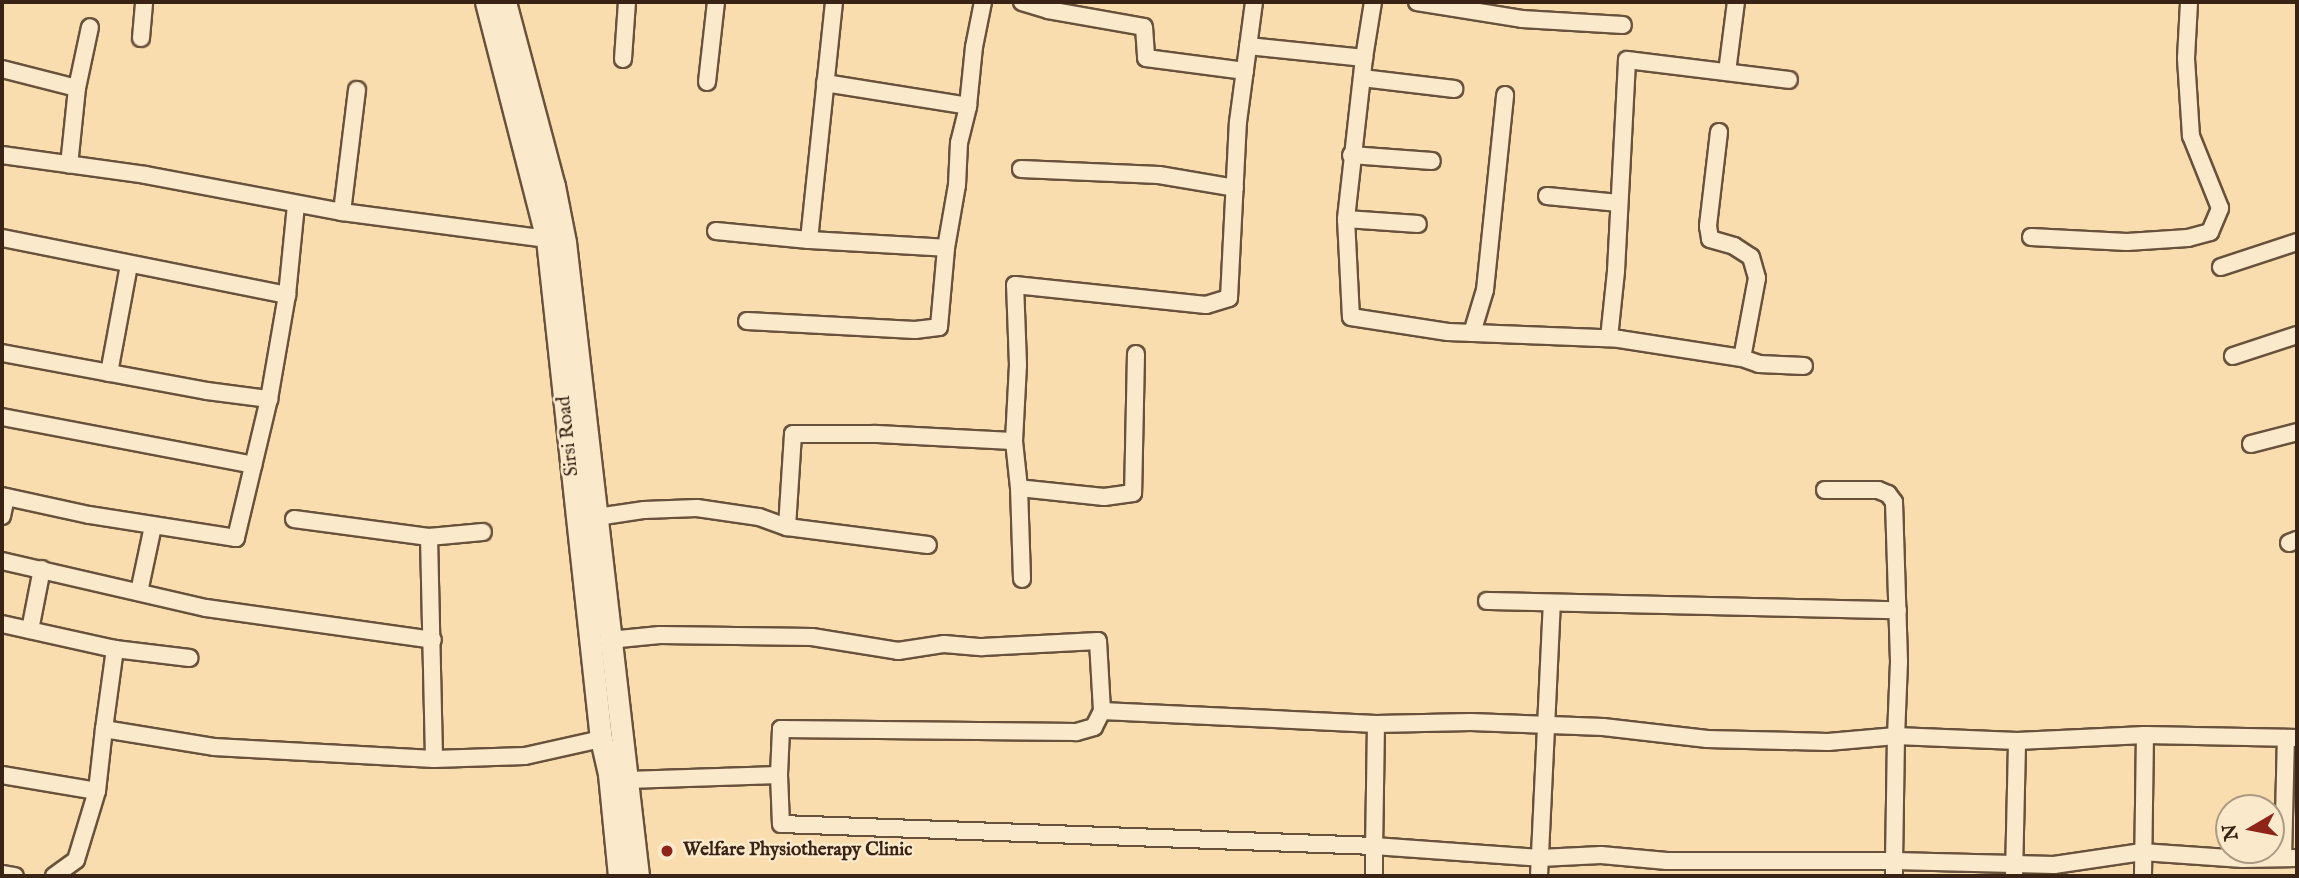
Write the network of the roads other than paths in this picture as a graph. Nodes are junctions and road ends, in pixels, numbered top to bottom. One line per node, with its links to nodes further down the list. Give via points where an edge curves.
1 (144, 2): 16 (street)
2 (486, 2): 48 (main road, Sirsi Road)
3 (505, 2): 75 (main road, Sirsi Road, via 565,242)
4 (627, 2): 19 (street)
5 (716, 2): 25 (street)
6 (834, 2): 26 (street)
7 (982, 2): 31 (street)
8 (1022, 2): 21 (street, via 1144,27 1146,58)
9 (1254, 2): 17 (street)
10 (1373, 2): 18 (street)
11 (1417, 2): 14 (street, via 1522,19)
12 (1736, 2): 22 (street)
13 (2189, 2): 46 (street, via 2190,136 2220,208 2210,232 2127,242)
14 (1623, 25)
15 (90, 27): 27 (street)
16 (141, 38)
17 (1248, 46): 18 (street); 21 (street)
18 (1364, 58): 23 (street)
19 (623, 59)
20 (2, 69): 27 (street)
21 (1245, 71): 38 (street)
22 (1727, 72): 24 (street); 40 (street, via 1627,60)
23 (1362, 78): 28 (street); 34 (street)
24 (1789, 80)
25 (707, 82)
26 (825, 83): 31 (street); 49 (street)
27 (77, 88): 36 (street)
28 (1454, 89)
29 (357, 90): 42 (street)
30 (1505, 95): 56 (street, via 1485,290)
31 (968, 106): 51 (street)
32 (1718, 132): 62 (street, via 1707,226 1710,239 1751,257 1757,278)
33 (2, 155): 36 (street)
34 (1351, 155): 35 (street); 43 (street)
35 (1432, 161)
36 (69, 165): 41 (street, via 146,175)
37 (1021, 169): 38 (street, via 1159,175)
38 (1236, 188): 68 (street, via 1229,298 1206,304 1015,285 1018,365)
39 (1547, 196): 40 (street)
40 (1619, 203): 58 (street)
41 (296, 205): 42 (street); 54 (street)
42 (342, 212): 48 (street)
43 (1346, 219): 44 (street); 56 (street, via 1351,317)
44 (1418, 224)
45 (716, 231): 49 (street)
46 (2031, 237)
47 (2, 238): 52 (street)
48 (547, 239): 102 (main road, Sirsi Road)
49 (809, 240): 51 (street)
50 (2297, 242): 53 (street)
51 (946, 248): 55 (street, via 939,327 915,330)
52 (130, 265): 54 (street); 64 (street)
53 (2221, 267)
54 (287, 295): 65 (street)
55 (747, 321)
56 (1472, 333): 58 (street)
57 (2297, 335): 61 (street)
58 (1609, 338): 62 (street)
59 (2, 353): 64 (street)
60 (1136, 354): 71 (street, via 1133,493 1104,497)
61 (2233, 356)
62 (1742, 358): 63 (street, via 1759,364)
63 (1804, 366)
64 (109, 373): 65 (street)
65 (269, 399): 70 (street)
66 (2, 416): 70 (street)
67 (2297, 432): 69 (street)
68 (1014, 441): 71 (street); 78 (street, via 876,433 793,435)
69 (2251, 444)
70 (253, 465): 77 (street, via 236,538)
71 (1019, 488): 84 (street)
72 (1825, 490): 88 (street, via 1878,490 1894,502)
73 (4, 497): 74 (street); 77 (street)
74 (2, 516)
75 (597, 517): 78 (street, via 697,508 759,517); 92 (main road, Sirsi Road)
76 (294, 519): 80 (street)
77 (153, 526): 85 (street)
78 (787, 527): 81 (street)
79 (483, 532): 80 (street)
80 (429, 537): 91 (street)
81 (928, 545)
82 (2, 561): 83 (street)
83 (42, 569): 85 (street); 90 (street)
84 (1022, 579)
85 (139, 592): 91 (street, via 206,608)
86 (1487, 601): 87 (street)
87 (1552, 603): 88 (street); 97 (street)
88 (1898, 610): 100 (street)
89 (2, 624): 90 (street)
90 (30, 630): 93 (street)
91 (433, 640): 104 (street)
92 (609, 640): 95 (street, via 660,635 812,637 898,651 944,644 982,648 1098,641); 107 (main road, Sirsi Road)
93 (115, 649): 94 (street); 98 (street)
94 (189, 658)
95 (1102, 711): 96 (street); 106 (street, via 1094,727 1076,732 780,729)
96 (1376, 724): 97 (street); 109 (street)
97 (1545, 726): 100 (street, via 1603,727 1707,739 1828,742); 111 (street)
98 (104, 729): 104 (street, via 214,747); 108 (street)
99 (2145, 735): 101 (street); 103 (street); 110 (street)
100 (1896, 736): 103 (street); 113 (street)
101 (2291, 738): 112 (street)
102 (601, 739): 104 (street, via 525,756); 118 (main road, Sirsi Road)
103 (2017, 741): 114 (street)
104 (434, 759)
105 (2, 775): 108 (street)
106 (779, 775): 107 (street); 109 (street, via 781,824)
107 (627, 780): 119 (main road, Sirsi Road)
108 (97, 790): 117 (street, via 76,860)
109 (1374, 846): 111 (street); 120 (street)
110 (2142, 852): 112 (street); 114 (street); 122 (street)
111 (1540, 858): 113 (street, via 1601,855); 121 (street)
112 (2290, 858)
113 (1894, 869): 114 (street)
114 (2014, 871)
115 (2, 874): 116 (street)
116 (15, 876)
117 (54, 876)
118 (619, 876)
119 (638, 876)
120 (1374, 876)
121 (1539, 876)
122 (2143, 876)

